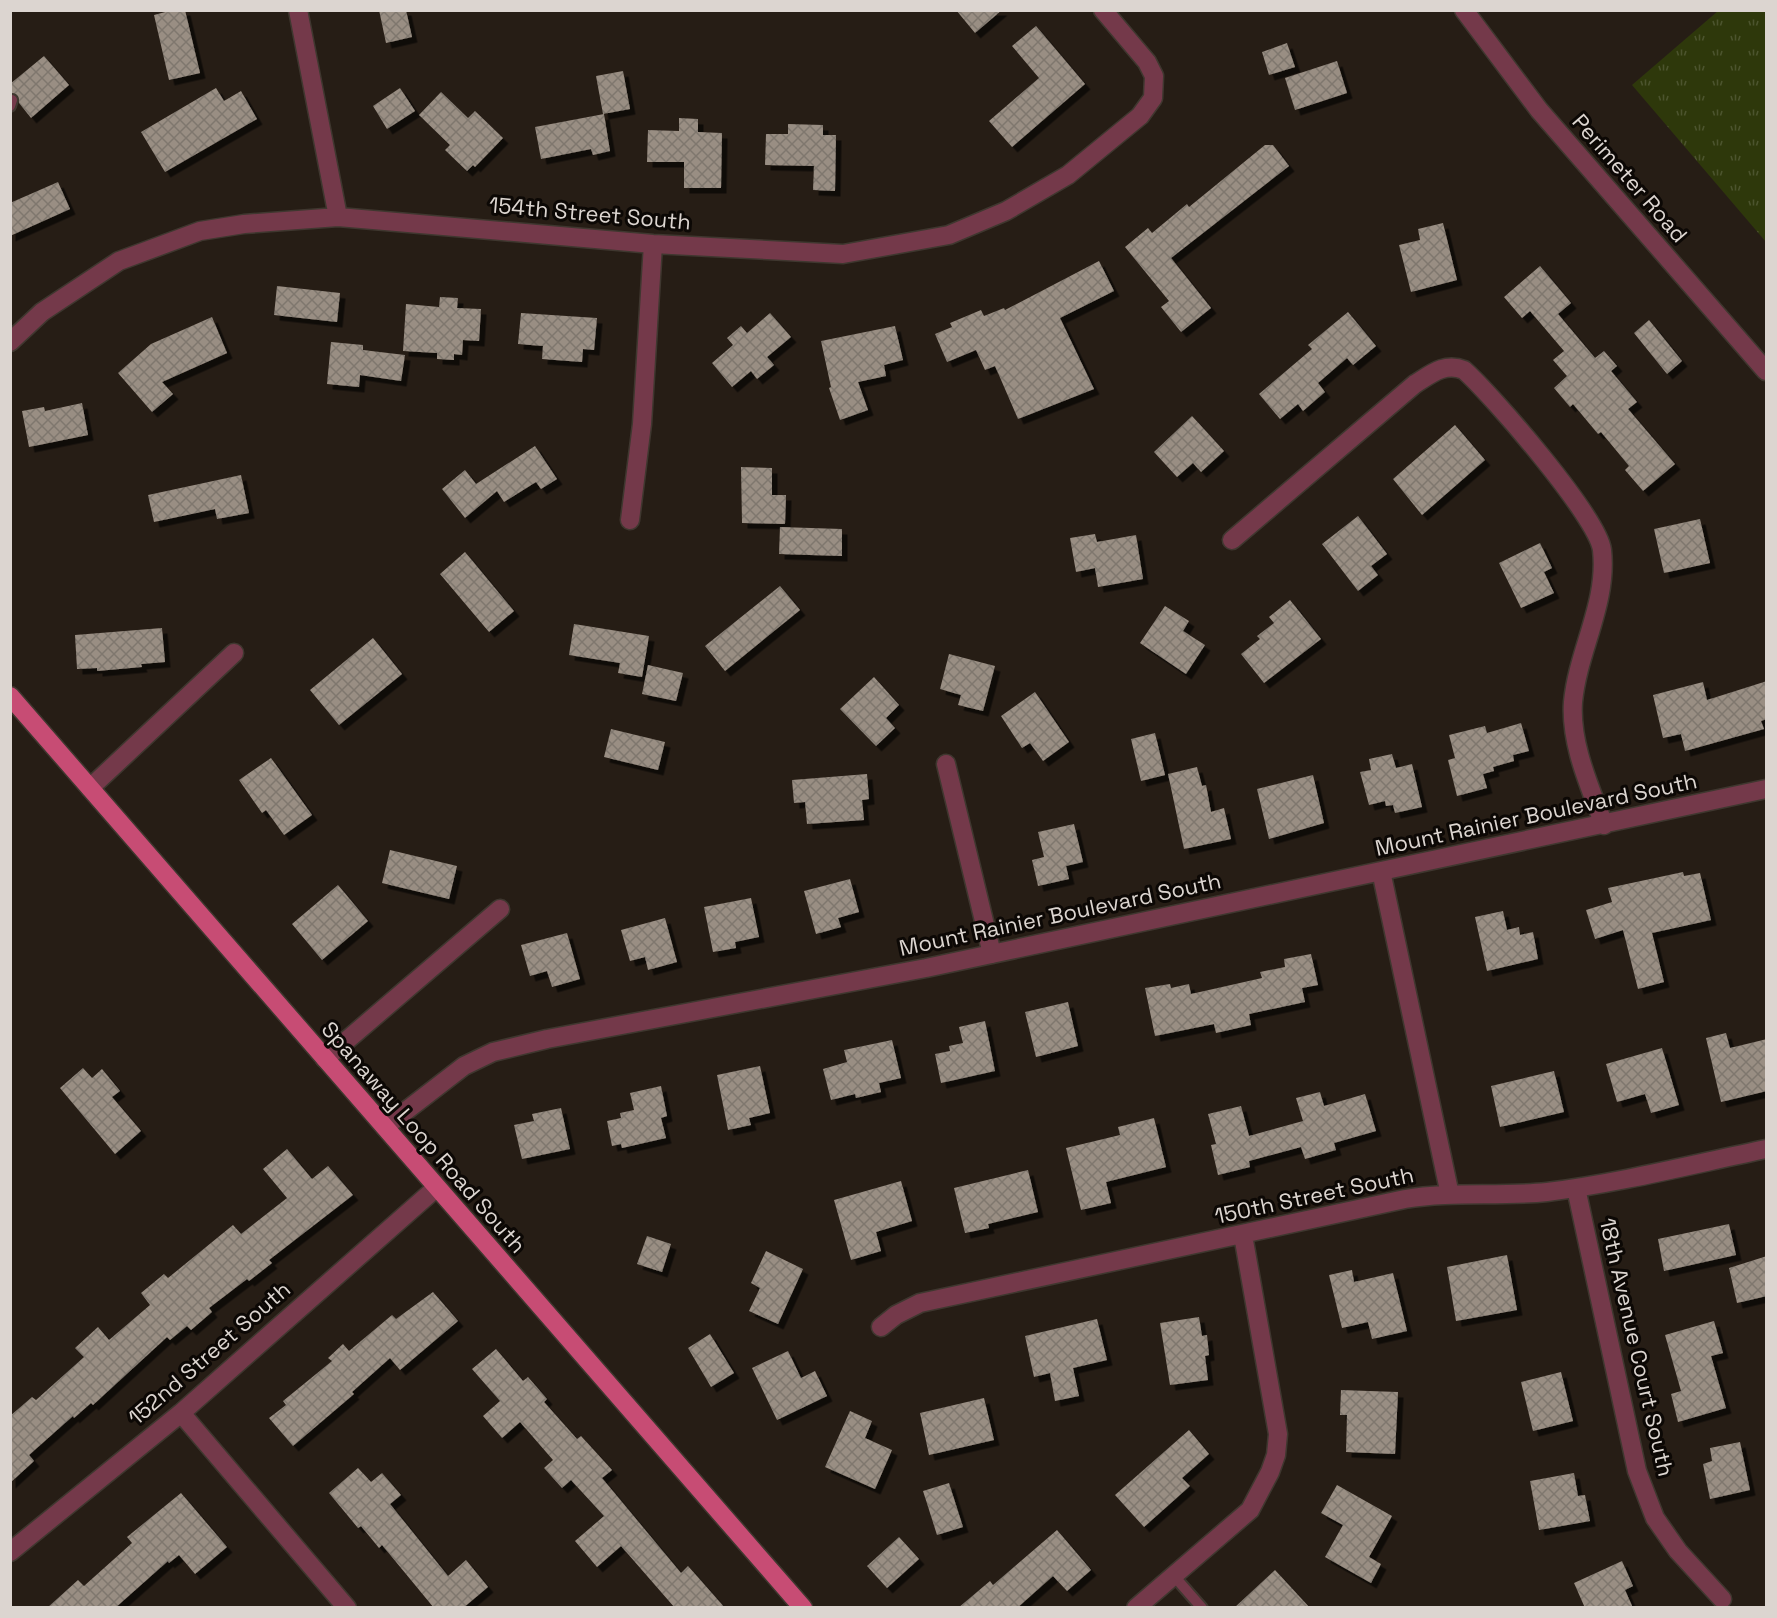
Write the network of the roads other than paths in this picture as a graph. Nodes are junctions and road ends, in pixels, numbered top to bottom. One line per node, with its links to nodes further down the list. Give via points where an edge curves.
1 (298, 10): 4 (street)
2 (1103, 10): 5 (street, 154th Street South, via 1147,62 1154,76 1153,98 1140,116 1068,175 1006,211 950,235 843,254)
3 (1464, 10): 7 (street, Perimeter Road, via 1539,110)
4 (338, 217): 5 (street, 154th Street South); 6 (street, 154th Street South, via 244,224 200,231 160,244 119,261)
5 (653, 244): 8 (street, via 642,424)
6 (13, 334)
7 (1767, 371)
8 (630, 520)
9 (1233, 540): 15 (street, via 1415,384 1455,366 1473,378 1565,486 1595,527 1602,548 1601,592 1573,703 1577,743)
10 (234, 653): 13 (street)
11 (10, 696): 13 (main road, Spanaway Loop Road South)
12 (946, 764): 18 (street)
13 (90, 788): 19 (main road, Spanaway Loop Road South)
14 (1767, 789): 15 (street, Mount Rainier Boulevard South)
15 (1604, 825): 16 (street, Mount Rainier Boulevard South)
16 (1381, 871): 18 (street, Mount Rainier Boulevard South); 24 (street)
17 (500, 909): 19 (street)
18 (992, 954): 20 (street, Mount Rainier Boulevard South, via 493,1052 464,1066)
19 (325, 1059): 20 (main road, Spanaway Loop Road South)
20 (385, 1128): 22 (main road, Spanaway Loop Road South)
21 (1767, 1149): 23 (street, 150th Street South)
22 (436, 1188): 27 (street, 152nd Street South); 32 (main road, Spanaway Loop Road South)
23 (1576, 1188): 24 (street, 150th Street South); 30 (street, 18th Avenue Court South, via 1637,1471 1655,1518 1678,1551)
24 (1450, 1195): 25 (street, 150th Street South, via 1405,1199)
25 (1243, 1235): 26 (street, 150th Street South, via 920,1303); 29 (street, via 1273,1390 1276,1455 1260,1496 1250,1510)
26 (881, 1327)
27 (181, 1413): 28 (street, 152nd Street South); 31 (street)
28 (10, 1552)
29 (1174, 1576): 33 (street); 34 (lane)
30 (1722, 1599)
31 (347, 1608)
32 (803, 1608)
33 (1136, 1608)
34 (1202, 1608)

